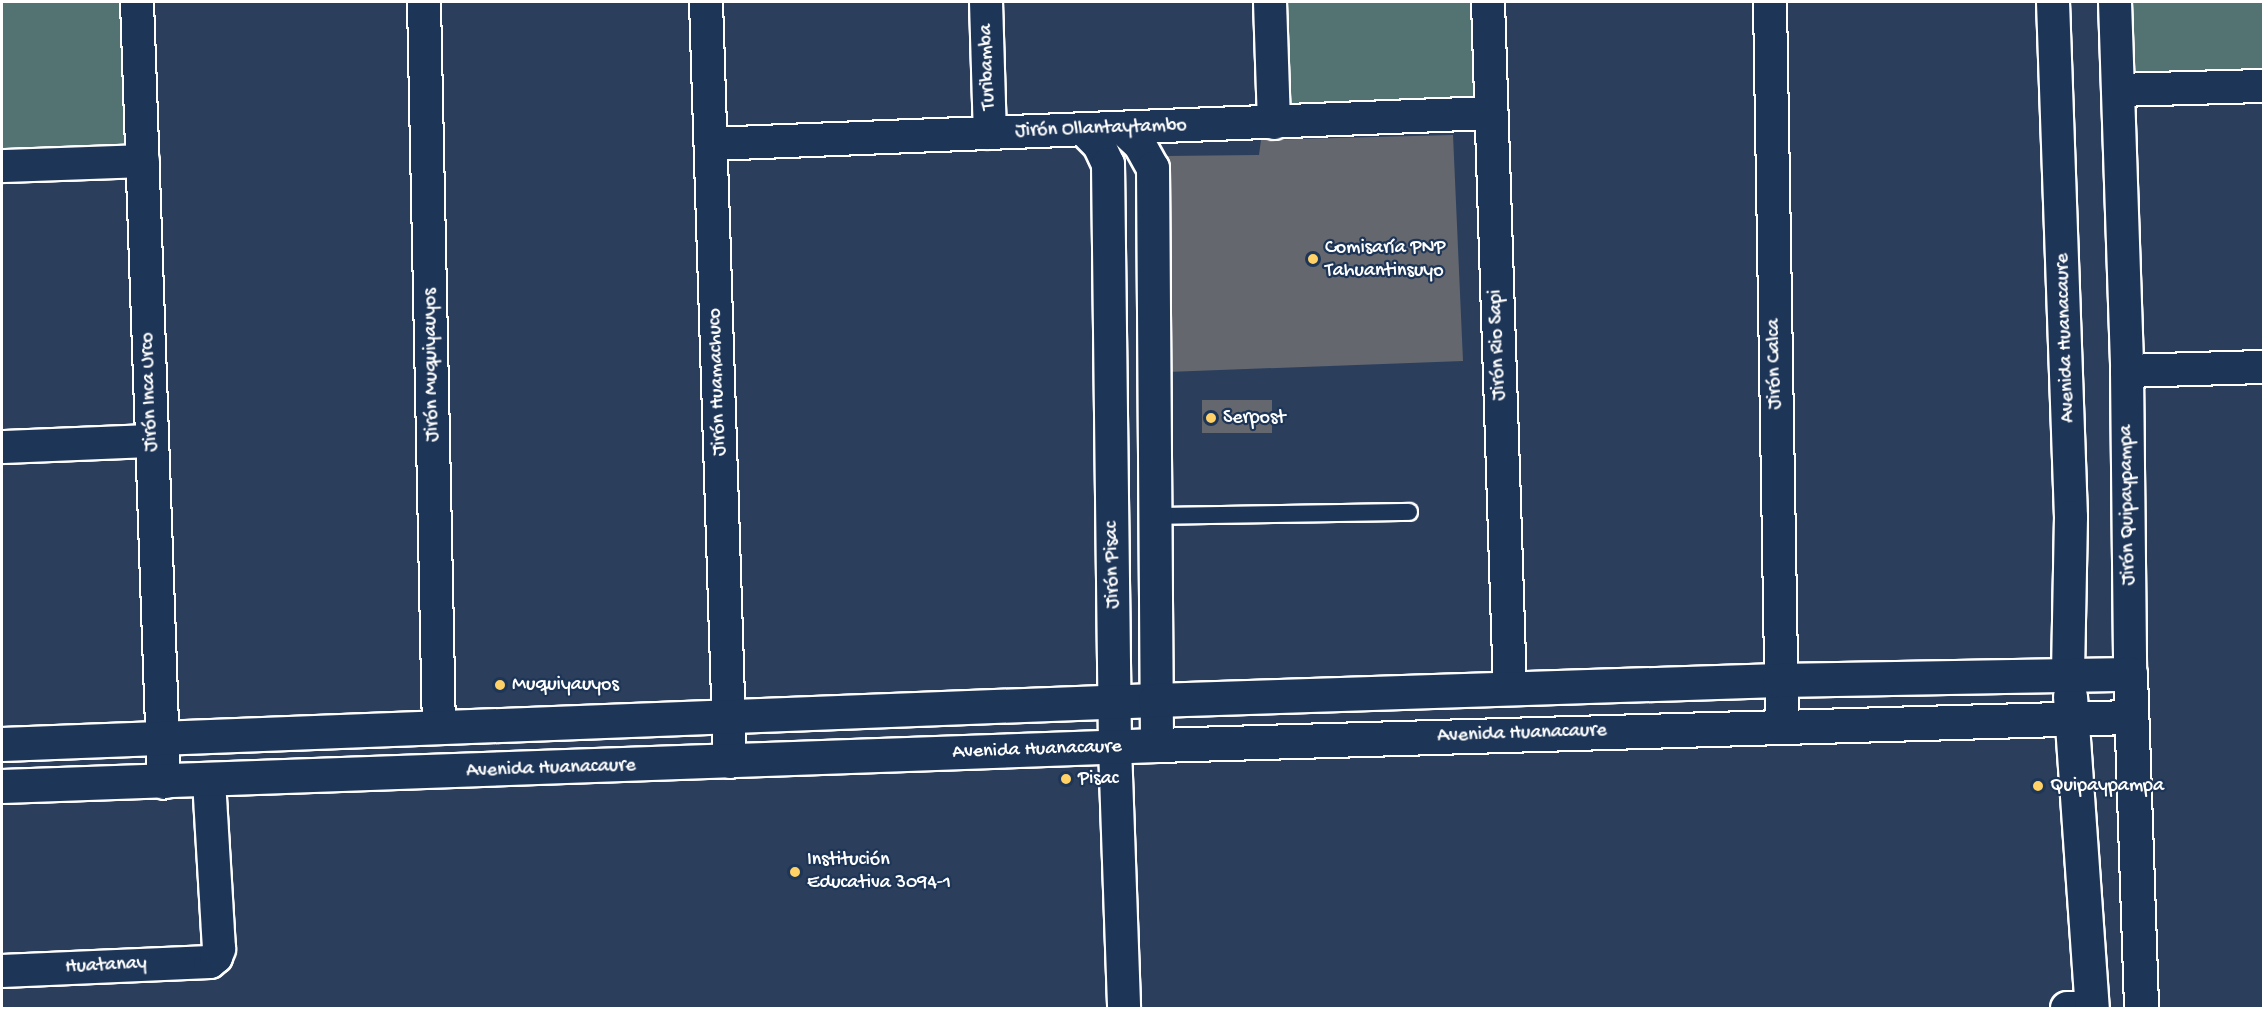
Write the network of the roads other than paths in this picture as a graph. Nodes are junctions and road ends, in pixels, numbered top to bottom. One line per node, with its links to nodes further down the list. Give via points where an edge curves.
1 (137, 2): 18 (street, Jirón Inca Urco)
2 (424, 2): 36 (street, Jirón Muquiyauyos)
3 (705, 2): 17 (street, Jirón Huamachuco)
4 (986, 2): 16 (street, Turibamba)
5 (1270, 2): 13 (street)
6 (1488, 2): 12 (street, Jirón Rio Sapi)
7 (1770, 2): 28 (street, Jirón Calca)
8 (2053, 2): 26 (street, Avenida Huanacaure, via 2071,517)
9 (2115, 2): 11 (street, Jirón Quipaypampa)
10 (2264, 86): 11 (street)
11 (2118, 90): 21 (street, Jirón Quipaypampa)
12 (1490, 113): 13 (street, Jirón Ollantaytambo); 29 (street, Jirón Rio Sapi)
13 (1274, 123): 14 (street, Jirón Ollantaytambo)
14 (1123, 129): 15 (street, Jirón Ollantaytambo); 25 (street, Jirón Pisac, via 1140,145 1153,168)
15 (1084, 130): 16 (street, Jirón Ollantaytambo); 31 (street, Jirón Pisac, via 1099,145 1108,164)
16 (990, 133): 17 (street, Jirón Ollantaytambo)
17 (711, 144): 32 (street, Jirón Huamachuco)
18 (142, 161): 19 (street); 22 (street, Jirón Inca Urco)
19 (2, 166)
20 (2264, 367): 21 (street)
21 (2127, 371): 27 (street, Jirón Quipaypampa)
22 (152, 441): 23 (street); 37 (street, Jirón Inca Urco)
23 (2, 447)
24 (1409, 512): 25 (lane)
25 (1154, 516): 30 (street, Jirón Pisac)
26 (2068, 674): 27 (street); 28 (street); 33 (street, Avenida Huanacaure)
27 (2130, 674): 34 (street, Jirón Quipaypampa)
28 (1779, 680): 29 (street); 35 (street, Jirón Calca)
29 (1510, 689): 30 (street)
30 (1155, 700): 31 (street); 39 (street, Jirón Pisac)
31 (1114, 702): 32 (street); 40 (street, Jirón Pisac)
32 (729, 716): 36 (street); 41 (street, Jirón Huamachuco)
33 (2072, 717): 34 (street, Avenida Huanacaure); 35 (street, Avenida Huanacaure); 47 (street)
34 (2131, 717): 48 (street, Jirón Quipaypampa)
35 (1782, 726): 39 (street, Avenida Huanacaure)
36 (439, 728): 37 (street)
37 (162, 739): 38 (street); 43 (street, Jirón Inca Urco)
38 (2, 744)
39 (1157, 745): 40 (street, Avenida Huanacaure)
40 (1115, 747): 41 (street, Avenida Huanacaure); 46 (street, Jirón Pisac)
41 (730, 762): 42 (street, Avenida Huanacaure)
42 (209, 782): 43 (street, Avenida Huanacaure); 45 (street, Huatanay, via 219,949 210,962)
43 (164, 783): 44 (street, Avenida Huanacaure)
44 (2, 786)
45 (2, 971)
46 (1124, 1008)
47 (2084, 1008)
48 (2140, 1008)

